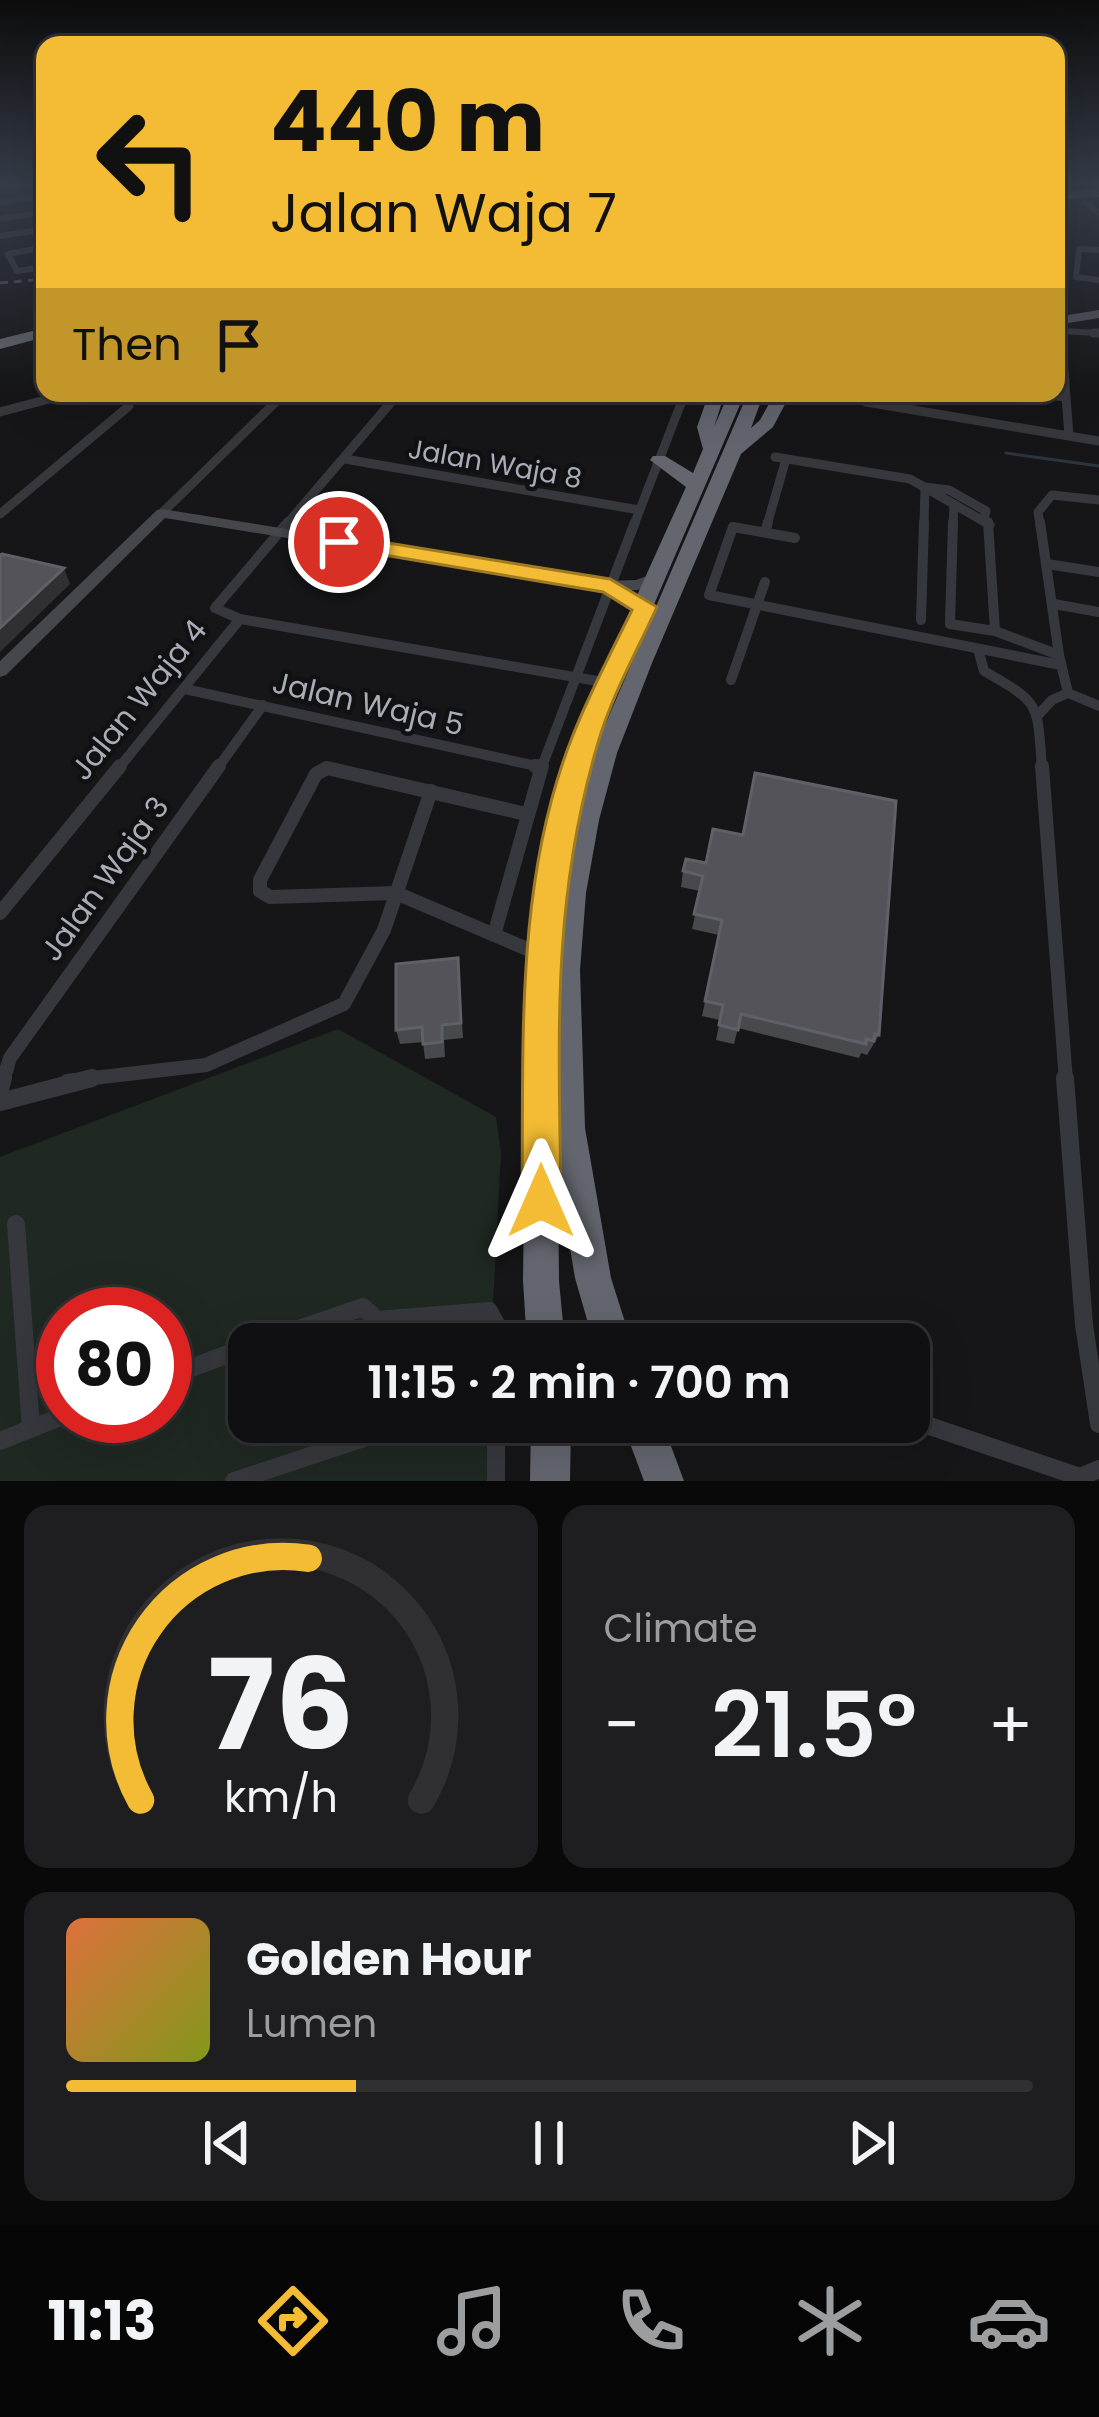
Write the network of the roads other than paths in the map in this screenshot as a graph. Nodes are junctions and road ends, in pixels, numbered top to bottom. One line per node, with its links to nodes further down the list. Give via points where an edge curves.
1 (10, 256): 3 (street, via 17,271)
2 (1078, 256): 4 (street, via 1076,277)
3 (36, 268)
4 (1099, 280)
5 (1099, 312): 6 (main road)
6 (1065, 320)
7 (1065, 324): 10 (street)
8 (0, 327): 9 (highway)
9 (36, 331)
10 (1099, 333)
11 (36, 335): 12 (highway)
12 (0, 348)
13 (1065, 398): 26 (street)
14 (38, 402): 25 (street)
15 (128, 402): 38 (street)
16 (276, 402): 37 (street)
17 (392, 402): 29 (street)
18 (682, 402): 31 (street)
19 (714, 402): 30 (highway, via 705,427)
20 (733, 402): 30 (highway)
21 (753, 402): 28 (highway)
22 (766, 402): 28 (highway)
23 (778, 402): 28 (highway)
24 (866, 402): 26 (street)
25 (0, 412)
26 (1069, 435): 27 (street)
27 (1099, 441)
28 (735, 450): 81 (highway, via 605,753 569,920 569,1118 579,1210)
29 (346, 457): 36 (street, Jalan Waja 8); 41 (street)
30 (709, 459): 33 (highway)
31 (659, 460): 33 (highway); 36 (street)
32 (926, 487): 35 (street); 39 (street, via 980,506); 40 (street, via 781,458); 43 (street)
33 (697, 488): 47 (highway)
34 (1099, 500): 45 (street, via 1044,500 1038,512)
35 (954, 504): 39 (street); 44 (street)
36 (640, 507): 49 (street)
37 (163, 513): 41 (street); 59 (street)
38 (0, 514)
39 (985, 518): 56 (street)
40 (765, 532): 42 (street); 52 (street, via 733,527 709,591)
41 (277, 533): 49 (street); 54 (street, Jalan Waja 4, via 217,601 220,614)
42 (795, 538)
43 (926, 556): 44 (street); 55 (street)
44 (953, 560): 56 (street, via 951,626)
45 (1047, 564): 46 (street); 50 (street)
46 (1099, 572)
47 (658, 577): 49 (street); 51 (highway)
48 (765, 582): 52 (street)
49 (610, 586): 51 (street); 60 (street)
50 (1054, 604): 53 (street); 58 (street)
51 (645, 607): 62 (highway)
52 (758, 607): 57 (street); 61 (street)
53 (1099, 612)
54 (240, 619): 60 (street); 63 (street, Jalan Waja 4)
55 (921, 620)
56 (994, 631): 58 (street)
57 (978, 649): 58 (street); 67 (street, via 984,671 1030,697)
58 (1060, 660): 64 (street)
59 (0, 671)
60 (576, 679): 62 (street); 68 (street)
61 (731, 680)
62 (609, 683): 74 (highway, via 585,737 556,847)
63 (184, 689): 65 (street, Jalan Waja 5); 72 (street, Jalan Waja 4)
64 (1068, 693): 66 (street); 67 (street)
65 (262, 705): 68 (street, Jalan Waja 5); 75 (street, Jalan Waja 3, via 10,1058)
66 (1099, 706)
67 (1038, 715): 82 (street)
68 (541, 766): 70 (street)
69 (430, 791): 70 (street); 71 (street); 71 (street, via 327,768 316,773 260,880 270,897)
70 (526, 814): 73 (street)
71 (396, 893): 73 (street); 76 (street, via 355,989 328,1015 206,1065 68,1081)
72 (0, 914)
73 (494, 935): 74 (street)
74 (542, 955): 80 (highway)
75 (0, 1089)
76 (0, 1102)
77 (16, 1224): 88 (street)
78 (316, 1323): 79 (street, via 363,1307 377,1320 489,1311)
79 (495, 1323)
80 (544, 1323)
81 (608, 1323)
82 (1092, 1327): 85 (street)
83 (228, 1354): 84 (street)
84 (192, 1368)
85 (1099, 1424)
86 (930, 1425): 93 (street)
87 (36, 1426): 88 (street)
88 (31, 1428): 89 (street)
89 (0, 1441)
90 (349, 1443): 94 (street)
91 (496, 1443): 95 (street)
92 (552, 1443): 96 (highway)
93 (1090, 1473)
94 (234, 1481)
95 (496, 1481)
96 (554, 1481)

